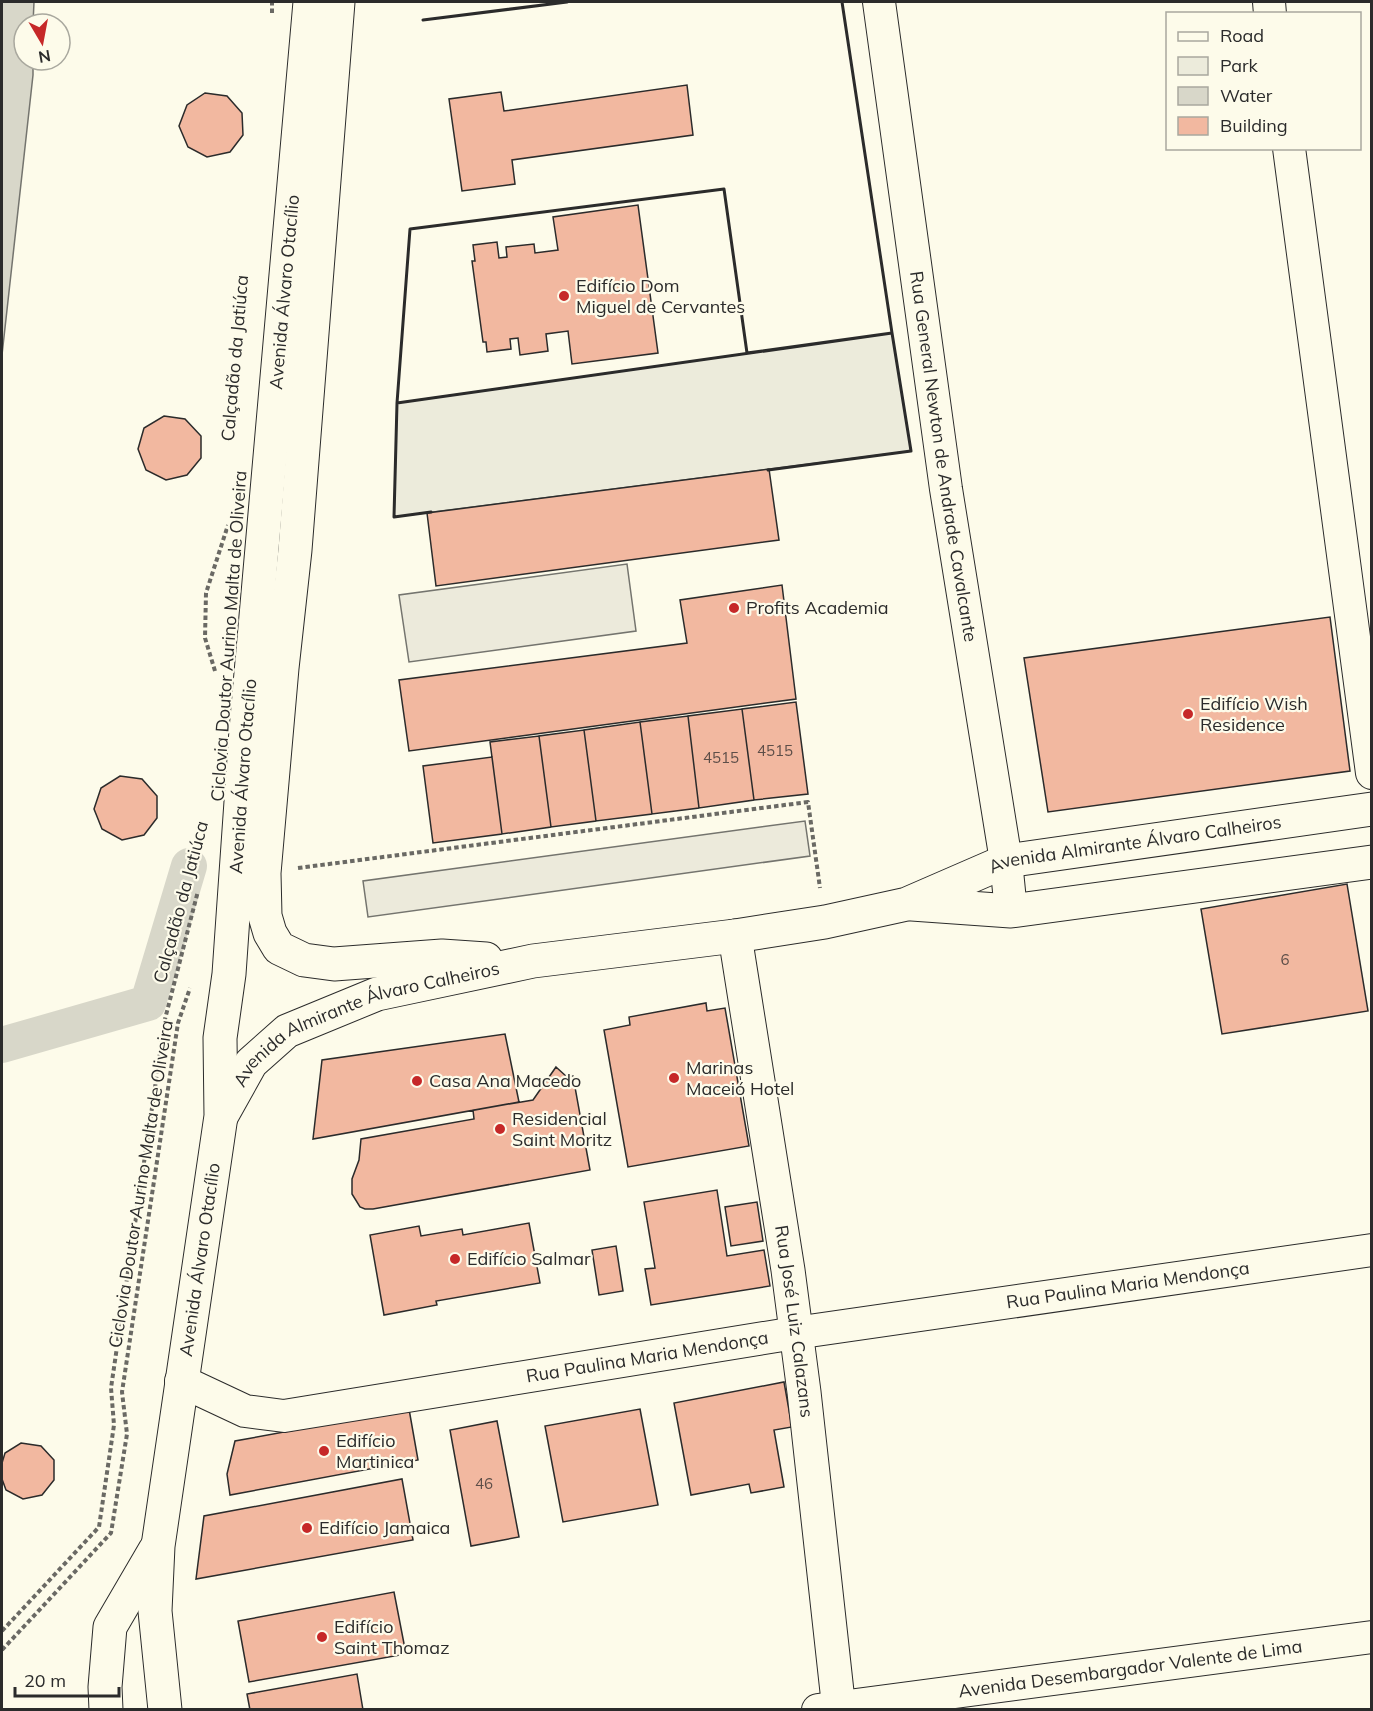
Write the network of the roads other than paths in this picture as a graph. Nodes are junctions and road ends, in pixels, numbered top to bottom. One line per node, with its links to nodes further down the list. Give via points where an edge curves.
1 (310, 2): 14 (main road, Avenida Álvaro Otacílio, via 246,730 229,974 220,1038)
2 (338, 2): 12 (main road, Avenida Álvaro Otacílio, via 295,550 264,873 265,916)
3 (879, 2): 7 (street, Rua General Newton de Andrade Cavalcante, via 946,489)
4 (1289, 150): 5 (street)
5 (1371, 773)
6 (1371, 809): 7 (main road, Avenida Almirante Álvaro Calheiros)
7 (1006, 861): 9 (main road, Avenida Almirante Álvaro Calheiros); 10 (street, Rua General Newton de Andrade Cavalcante)
8 (1371, 862): 10 (main road, Avenida Almirante Álvaro Calheiros)
9 (907, 904): 10 (main road, Avenida Almirante Álvaro Calheiros); 11 (main road, Avenida Almirante Álvaro Calheiros)
10 (1011, 911)
11 (735, 936): 13 (main road, Avenida Almirante Álvaro Calheiros); 16 (main road, Rua José Luiz Calazans)
12 (279, 948): 13 (main road, Avenida Almirante Álvaro Calheiros, via 304,960 334,964 442,956)
13 (532, 962): 14 (main road, Avenida Almirante Álvaro Calheiros, via 377,994 287,1031 251,1063)
14 (221, 1116): 17 (main road, Avenida Álvaro Otacílio)
15 (1371, 1250): 16 (street, Rua Paulina Maria Mendonça)
16 (795, 1333): 17 (street, Rua Paulina Maria Mendonça, via 284,1416 245,1411); 20 (main road, Rua José Luiz Calazans, via 804,1392)
17 (181, 1381): 18 (main road, Avenida Álvaro Otacílio)
18 (158, 1546): 21 (main road, Avenida Álvaro Otacílio, via 110,1628); 22 (main road, Avenida Álvaro Otacílio, via 155,1611)
19 (1371, 1636): 20 (street, Avenida Desembargador Valente de Lima)
20 (832, 1708)
21 (106, 1710)
22 (165, 1710)

